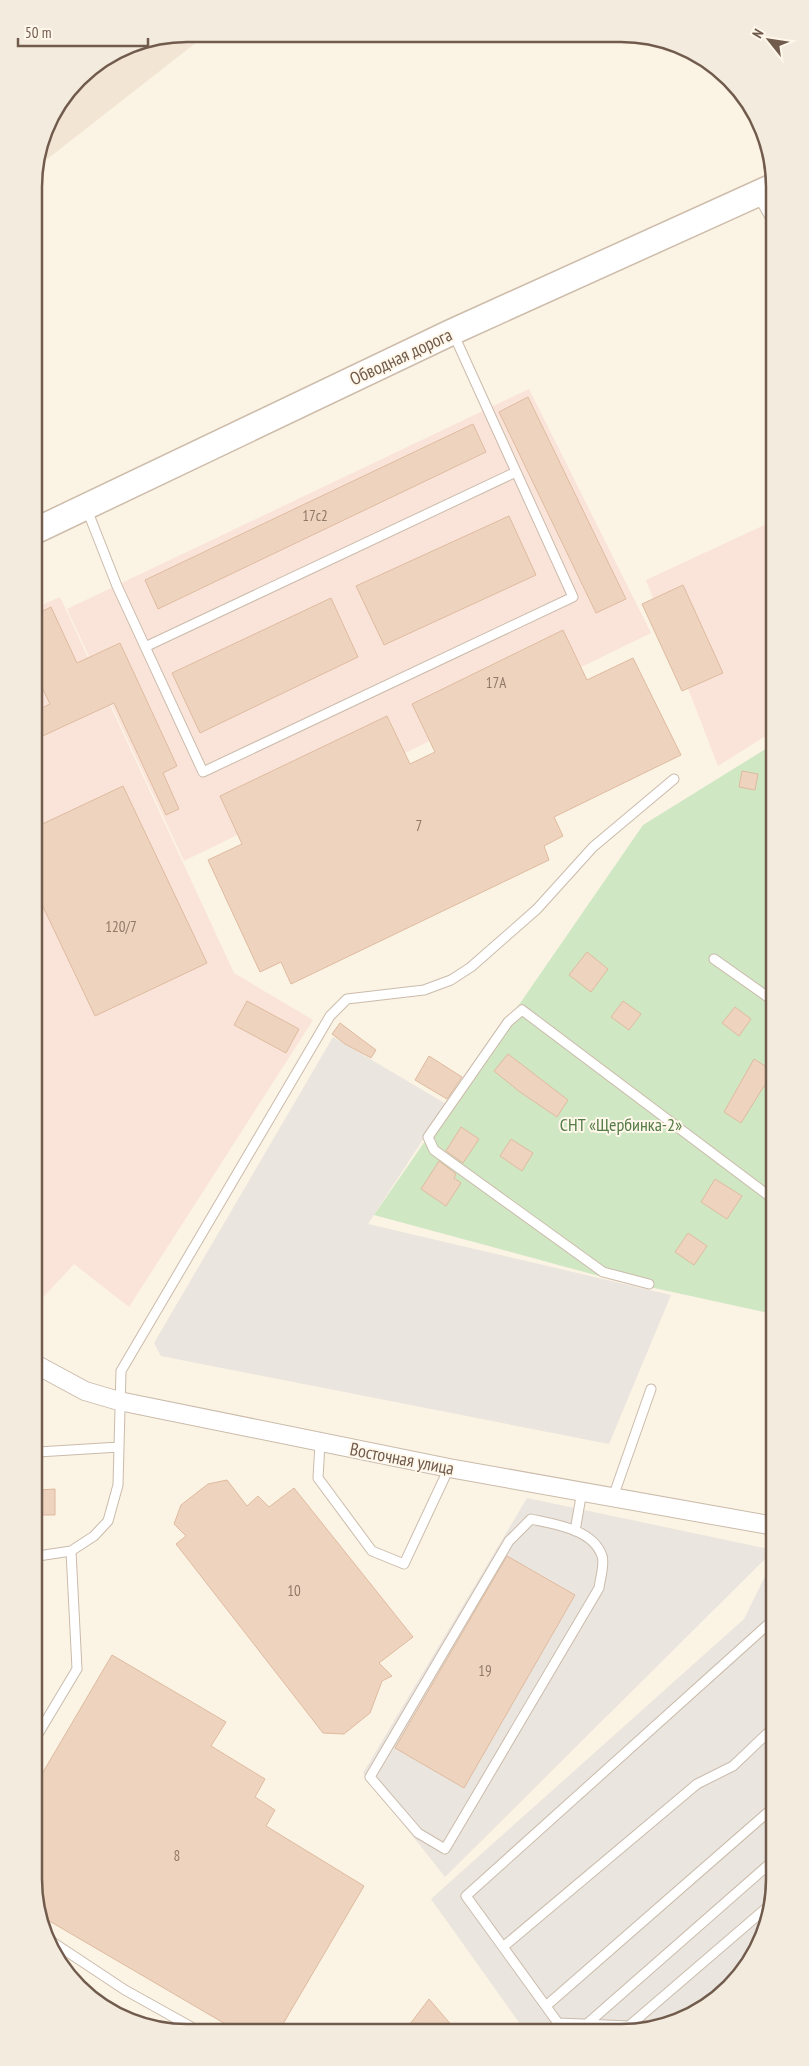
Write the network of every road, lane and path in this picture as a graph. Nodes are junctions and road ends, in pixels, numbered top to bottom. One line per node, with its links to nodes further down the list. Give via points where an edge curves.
1 (764, 191): 2 (main road, Обводная дорога)
2 (452, 332): 3 (lane); 4 (main road, Обводная дорога)
3 (516, 472): 6 (lane); 6 (lane, via 573,597 203,772)
4 (86, 507): 5 (main road, Обводная дорога); 6 (lane, via 116,586)
5 (43, 527)
6 (145, 647)
7 (674, 779): 14 (lane, via 593,847 537,909 471,967 451,980 424,990 347,1000 330,1016 121,1371)
8 (714, 959): 9 (lane)
9 (766, 996)
10 (766, 1194): 11 (lane, via 522,1010 508,1022 428,1136 434,1150 603,1272)
11 (649, 1284)
12 (42, 1368): 14 (street, Восточная улица, via 85,1391)
13 (651, 1389): 20 (lane)
14 (119, 1402): 15 (street, Восточная улица); 16 (lane)
15 (320, 1443): 18 (street, Восточная улица); 18 (lane, via 318,1478 372,1551 404,1564)
16 (119, 1447): 17 (lane); 23 (lane, via 118,1485 108,1520 94,1536)
17 (42, 1452)
18 (450, 1468): 19 (street, Восточная улица)
19 (582, 1491): 20 (street, Восточная улица); 22 (lane)
20 (613, 1497): 21 (street, Восточная улица)
21 (766, 1525)
22 (575, 1531): 22 (lane, via 593,1541 603,1557 599,1588 445,1849 418,1833 370,1777 509,1541 530,1519)
23 (71, 1551): 24 (lane); 26 (lane, via 77,1669)
24 (42, 1555)
25 (766, 1626): 31 (lane, via 466,1896)
26 (42, 1727)
27 (766, 1735): 31 (lane, via 733,1766 697,1784)
28 (766, 1814): 33 (lane)
29 (766, 1867): 36 (lane)
30 (763, 1911): 34 (lane)
31 (503, 1947): 33 (lane)
32 (64, 1955): 35 (lane)
33 (546, 2006): 36 (lane, via 558,2023)
34 (633, 2023)
35 (186, 2024)
36 (587, 2024)

